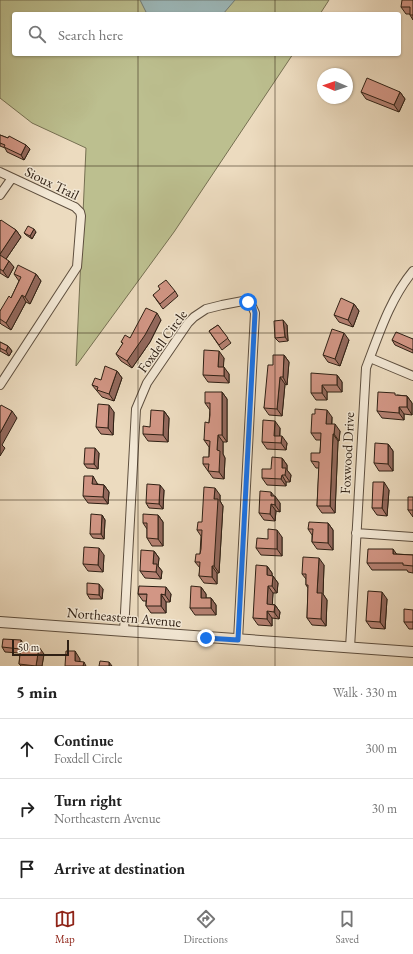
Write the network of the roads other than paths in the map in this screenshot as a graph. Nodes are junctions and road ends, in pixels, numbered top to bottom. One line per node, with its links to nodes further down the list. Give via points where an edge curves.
1 (0, 172): 2 (street, Sioux Trail)
2 (12, 178): 3 (street); 7 (street, Sioux Trail, via 78,209 81,216 77,267)
3 (0, 196)
4 (413, 271): 5 (street, Foxwood Drive, via 398,292 376,338)
5 (370, 358): 6 (street); 8 (street, Foxwood Drive, via 365,376)
6 (413, 376)
7 (0, 385)
8 (356, 533): 9 (street); 13 (street, Foxwood Drive)
9 (413, 538)
10 (0, 622): 11 (street, Northeastern Avenue)
11 (124, 631): 12 (street, Northeastern Avenue); 12 (street, Foxdell Circle, via 136,409 147,384 191,320 206,309 244,301 251,304 255,313)
12 (238, 640): 13 (street, Northeastern Avenue)
13 (350, 648): 14 (street, Northeastern Avenue)
14 (413, 652)

